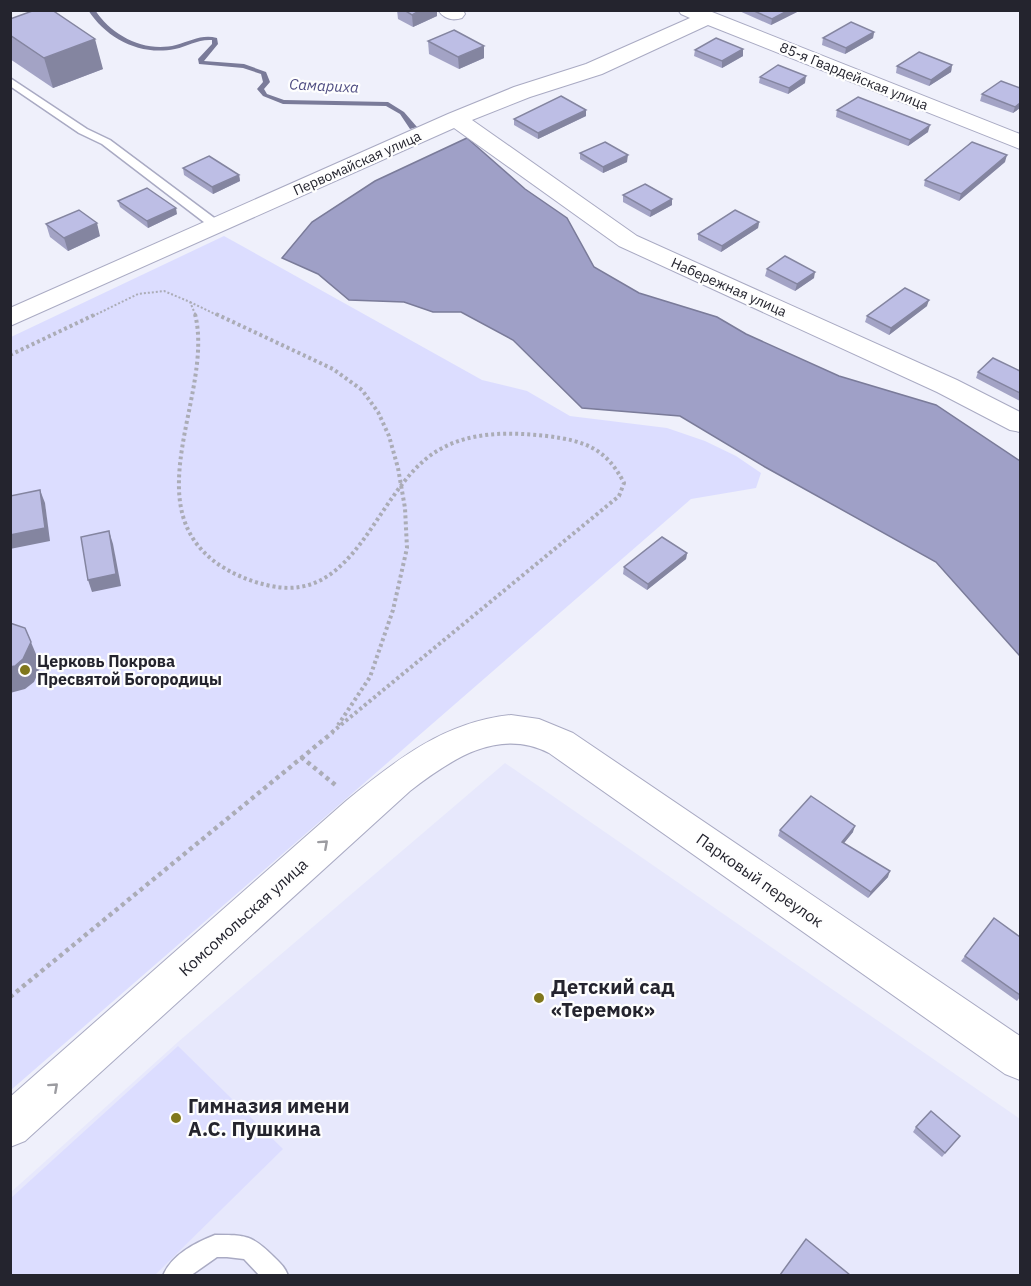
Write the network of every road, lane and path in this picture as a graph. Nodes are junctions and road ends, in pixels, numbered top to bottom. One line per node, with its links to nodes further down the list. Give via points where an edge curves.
1 (698, 14): 3 (street, Первомайская улица, via 594,69); 4 (street, 85-я Гвардейская улица)
2 (10, 81): 5 (lane, via 83,132 106,142)
3 (456, 119): 5 (street, Первомайская улица); 9 (street, Набережная улица, via 628,241)
4 (1020, 142)
5 (217, 226): 7 (street, Первомайская улица)
6 (190, 302): 8 (path, via 164,291 138,294); 10 (path, via 333,369 362,390 389,436); 10 (path, via 199,321 199,341 197,373 182,449 183,512 191,538 227,572 282,590 311,587 331,575 363,544)
7 (10, 318)
8 (10, 356)
9 (1020, 423)
10 (400, 483): 11 (path, via 407,549 393,610 370,677); 11 (path, via 434,452 454,443 484,435 509,434 556,438 603,451 624,483 619,496)
11 (334, 730): 13 (path)
12 (489, 730): 14 (street, Комсомольская улица, via 445,748); 16 (street, Парковый переулок, via 537,732 561,743)
13 (302, 757): 14 (path); 15 (path)
14 (363, 808): 17 (street, Комсомольская улица, one-way to 14)
15 (10, 997)
16 (1020, 1060)
17 (10, 1126)
18 (174, 1275): 19 (lane, via 215,1246 249,1248)
19 (277, 1275)

